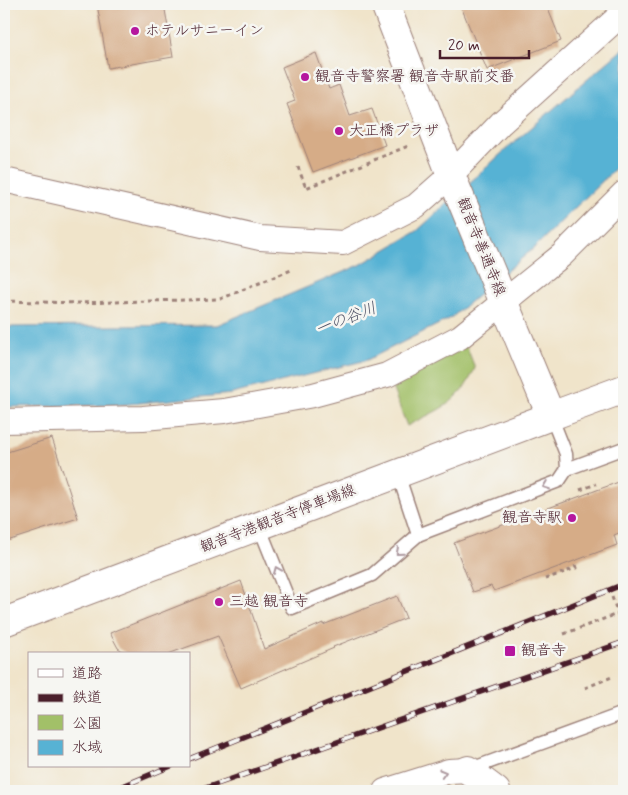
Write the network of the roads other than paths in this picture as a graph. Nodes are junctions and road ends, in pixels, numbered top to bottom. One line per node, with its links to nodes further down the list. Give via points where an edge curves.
1 (385, 4): 3 (main road, 観音寺善通寺線)
2 (624, 12): 3 (street, via 501,123)
3 (451, 175): 4 (street, via 416,206 344,243 260,238); 6 (main road, 観音寺善通寺線)
4 (4, 180)
5 (624, 193): 6 (street, via 562,255)
6 (504, 302): 8 (main road, 観音寺善通寺線); 9 (street, via 460,337 387,375 313,395 224,410 144,418)
7 (624, 389): 8 (main road)
8 (551, 416): 11 (lane, via 566,454); 12 (main road, 観音寺港観音寺停車場線)
9 (4, 421)
10 (624, 448): 11 (lane)
11 (567, 468): 14 (lane, one-way to 14, via 559,481)
12 (398, 474): 13 (main road, 観音寺港観音寺停車場線); 14 (lane)
13 (259, 526): 14 (lane, one-way to 13, via 372,575 292,608); 15 (main road, 観音寺港観音寺停車場線)
14 (418, 536)
15 (4, 622)
16 (624, 713): 17 (lane)
17 (468, 770): 18 (street, one-way to 17, via 449,771); 19 (main road)
18 (385, 791)
19 (496, 791)

